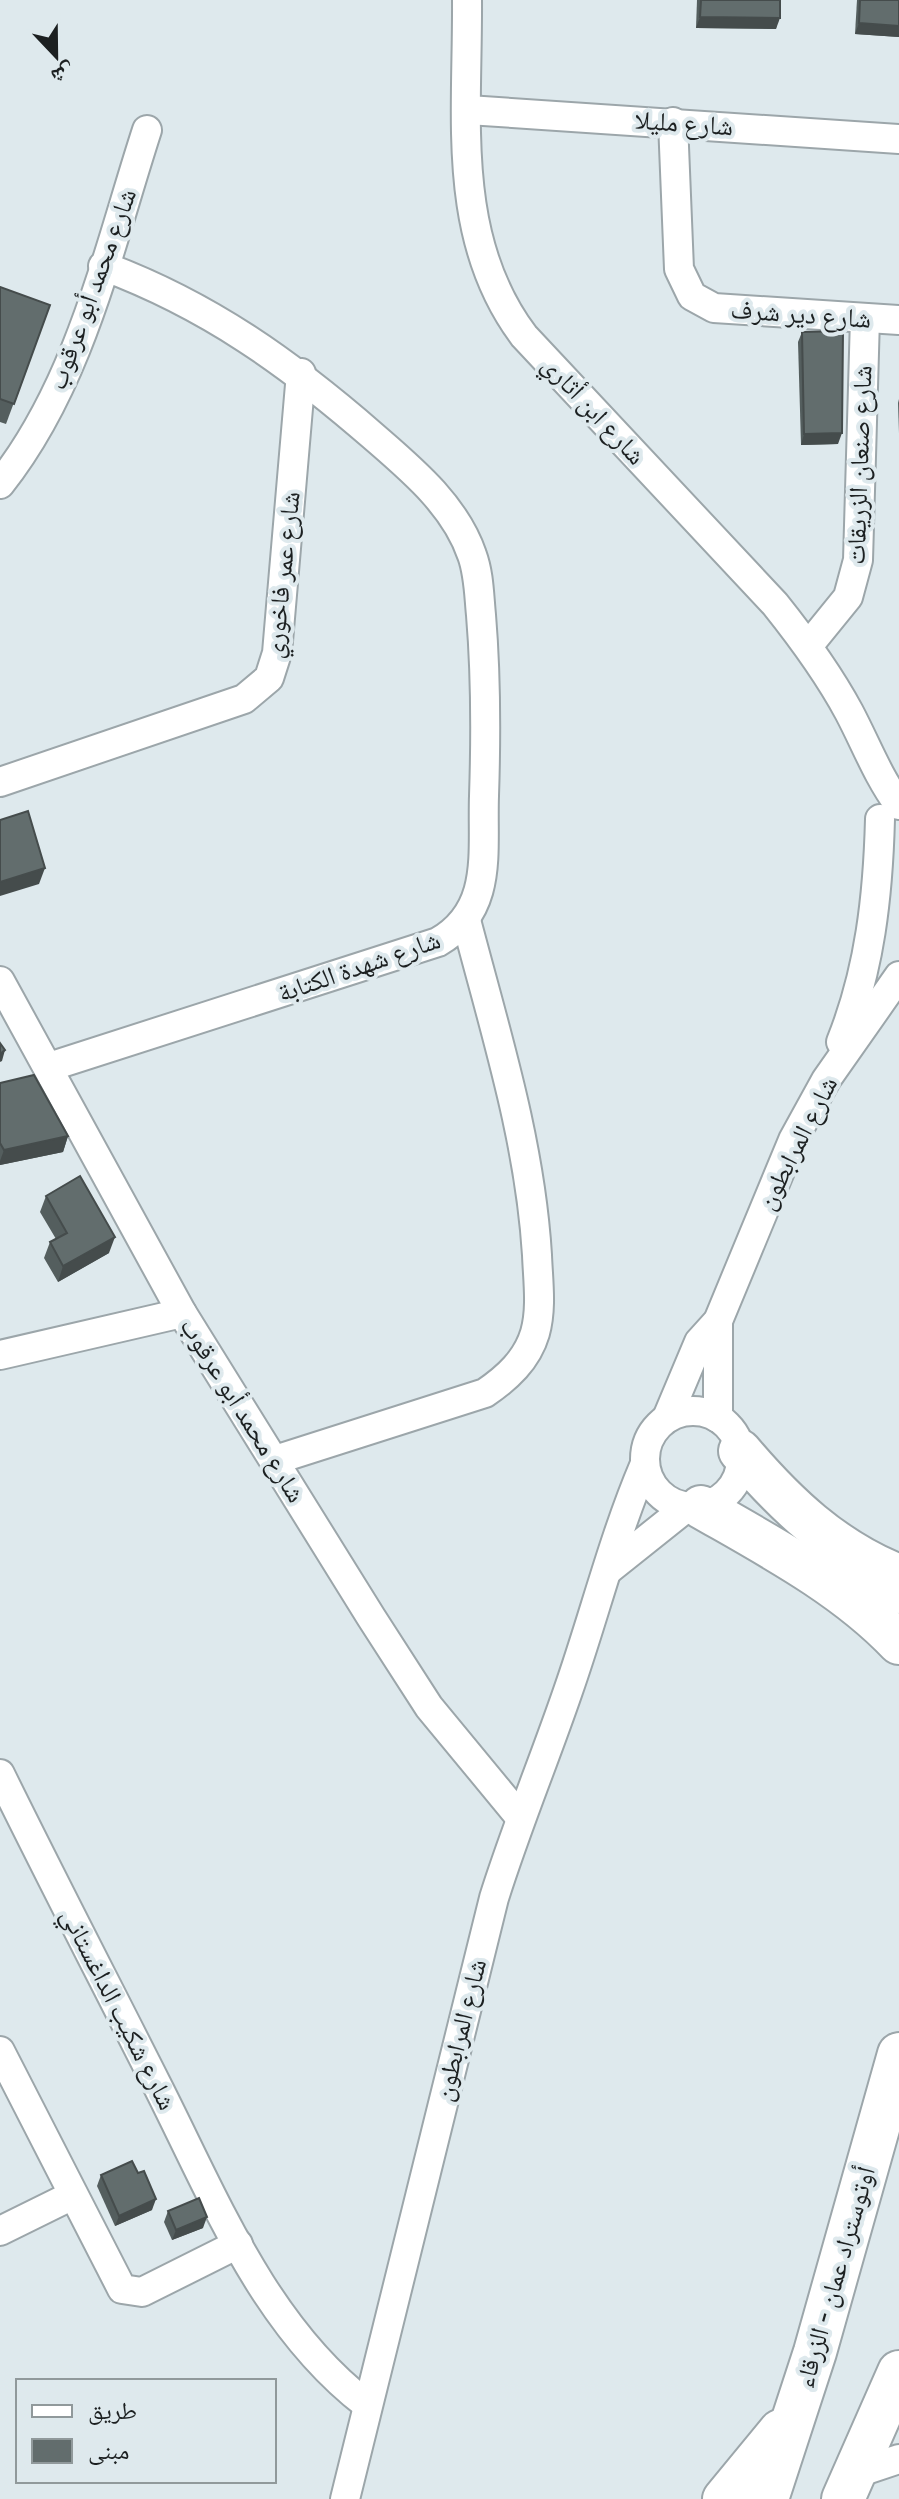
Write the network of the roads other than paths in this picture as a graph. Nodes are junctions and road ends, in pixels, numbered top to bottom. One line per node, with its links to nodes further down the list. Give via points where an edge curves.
1 (467, 0): 2 (street, شارع ابن أثاري)
2 (468, 110): 3 (street, شارع مليلا); 11 (street, شارع ابن أثاري, via 469,205 476,241 512,319)
3 (673, 122): 5 (street, شارع مليلا); 7 (street, شارع دير شرف, via 679,269 692,296 714,308)
4 (147, 130): 6 (street, شارع محمد أبو عرقوب)
5 (899, 139)
6 (103, 266): 9 (street, شارع شهدة الكتابة, via 186,302); 10 (street, شارع محمد أبو عرقوب, via 63,380 32,439)
7 (865, 318): 8 (street, شارع دير شرف); 11 (street, شارع صنعان الزريقات, via 858,560 848,597)
8 (899, 320)
9 (301, 373): 12 (street, شارع عمر فاخوري, via 277,653 269,678 244,699); 15 (street, شارع شهدة الكتابة, via 430,489 467,541 477,572 485,782 480,888)
10 (0, 484)
11 (809, 645): 13 (street, شارع ابن أثاري, via 851,715)
12 (0, 782)
13 (892, 803): 14 (street, شارع ابن أثاري); 19 (street, via 862,979)
14 (899, 873)
15 (466, 920): 18 (street, شارع شهدة الكتابة, via 438,942); 25 (street, via 525,1152 538,1285 534,1336 523,1359 485,1393)
16 (899, 976): 19 (street, شارع المرابطون)
17 (0, 981): 18 (street, شارع محمد أبو عرقوب)
18 (49, 1067): 20 (street, شارع محمد أبو عرقوب)
19 (826, 1080): 21 (street, شارع المرابطون, via 793,1140)
20 (182, 1313): 22 (street); 25 (street, شارع محمد أبو عرقوب)
21 (718, 1321): 23 (street, شارع المرابطون, via 699,1342); 24 (street, شارع المرابطون)
22 (0, 1355)
23 (667, 1418): 24 (street, via 701,1412); 26 (street, via 649,1439)
24 (733, 1444): 27 (street, via 730,1488); 28 (street); 30 (highway, via 807,1522)
25 (275, 1460): 34 (street, شارع محمد أبو عرقوب, via 429,1707)
26 (644, 1466): 27 (street, via 659,1494); 29 (street, شارع المرابطون)
27 (699, 1506): 28 (street, via 754,1517); 29 (street); 32 (highway, via 860,1608)
28 (795, 1536): 31 (street, via 852,1577)
29 (608, 1570): 34 (street, شارع المرابطون)
30 (899, 1576)
31 (899, 1599)
32 (899, 1643)
33 (0, 1774): 39 (street, شارع شكيب الداغستاني)
34 (519, 1816): 41 (street, شارع المرابطون)
35 (0, 2051): 37 (street)
36 (899, 2054): 42 (highway, أوتوستراد عمان - الزرقاء)
37 (73, 2195): 38 (street); 39 (street, via 116,2281 132,2293)
38 (0, 2231)
39 (238, 2244): 41 (street, شارع شكيب الداغستاني, via 289,2327 321,2365)
40 (897, 2392): 44 (highway)
41 (366, 2404): 45 (street, شارع المرابطون)
42 (796, 2411): 46 (highway); 47 (highway, أوتوستراد عمان - الزرقاء)
43 (899, 2459): 44 (street)
44 (848, 2487)
45 (345, 2499)
46 (724, 2499)
47 (767, 2499)

